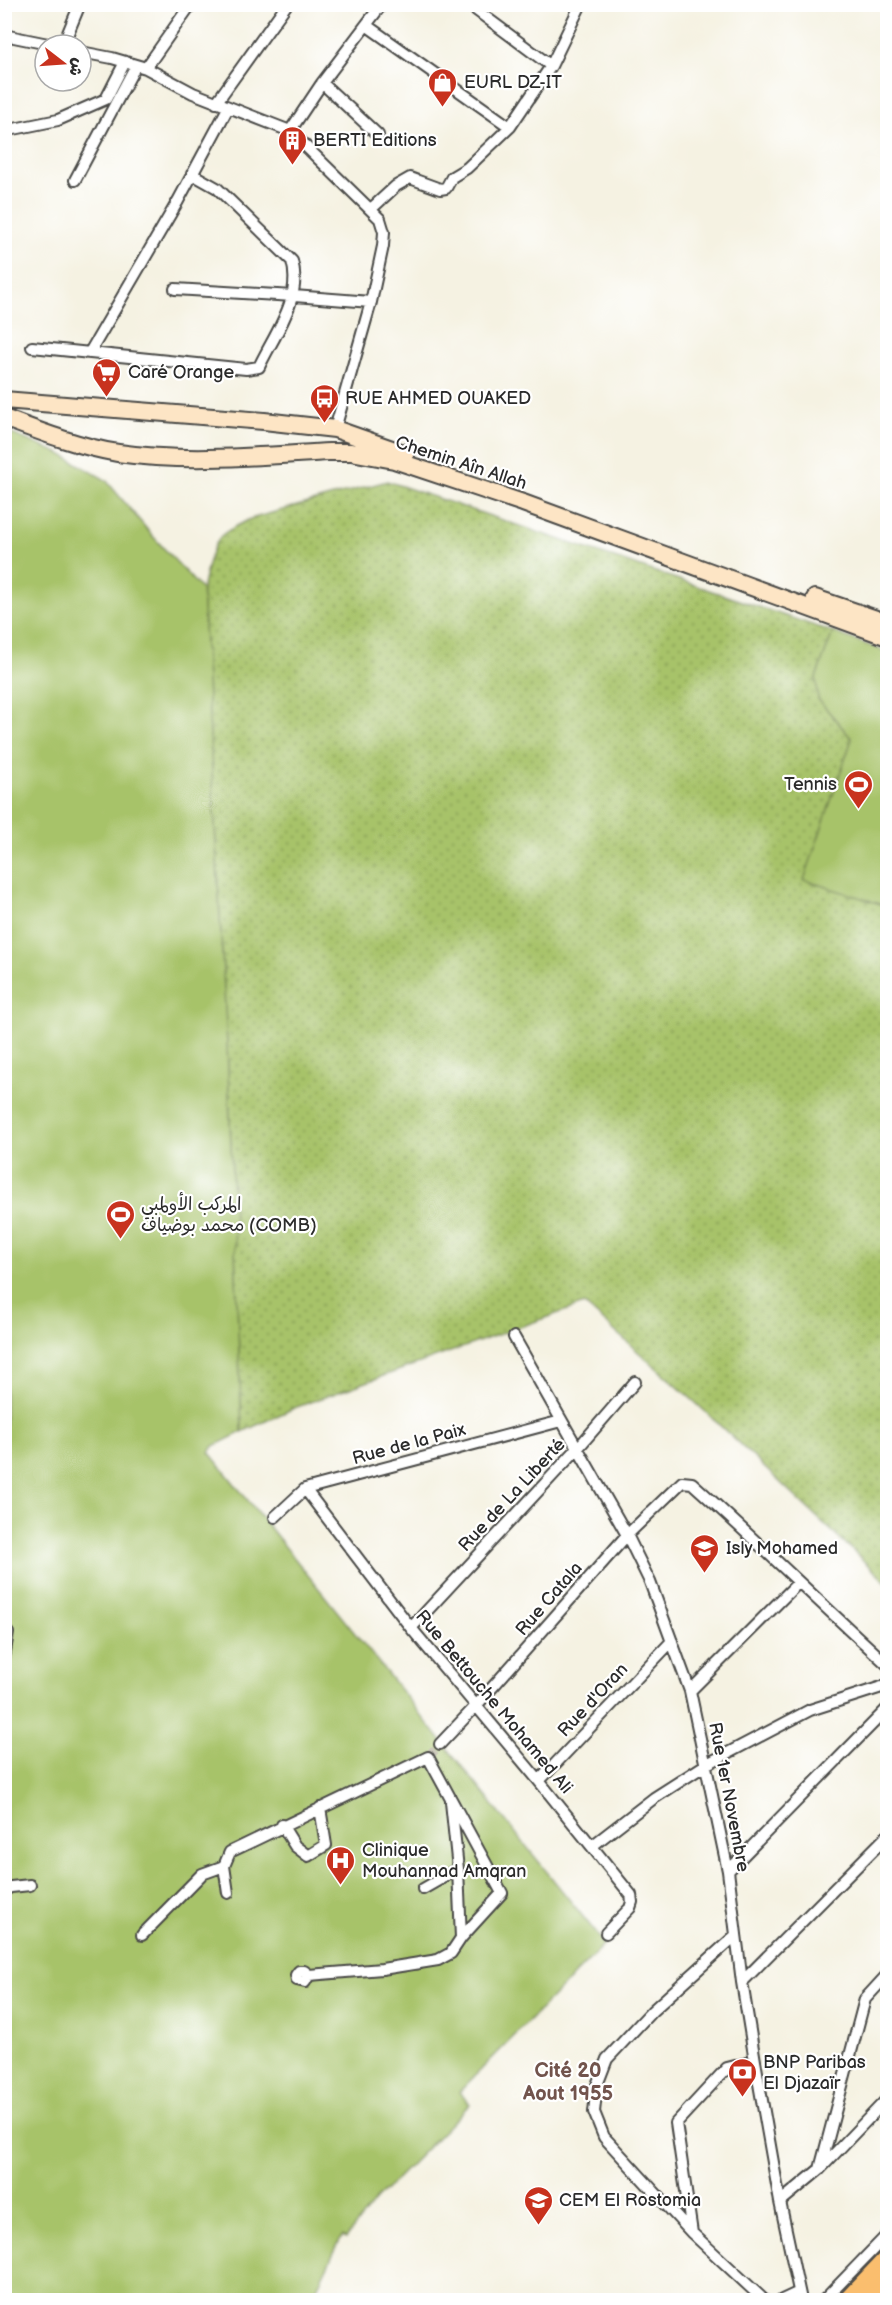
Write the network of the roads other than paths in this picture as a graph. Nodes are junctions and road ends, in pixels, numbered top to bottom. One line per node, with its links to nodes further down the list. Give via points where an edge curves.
1 (80, 4): 8 (street)
2 (191, 4): 12 (street)
3 (287, 4): 15 (street)
4 (382, 4): 7 (street)
5 (468, 4): 13 (street)
6 (581, 4): 13 (street)
7 (366, 25): 14 (street); 17 (street)
8 (68, 33)
9 (4, 35): 10 (street)
10 (33, 41)
11 (93, 55): 12 (street)
12 (136, 65): 15 (street); 18 (street, via 106,99 58,120); 22 (street)
13 (551, 66): 17 (street)
14 (322, 83): 19 (street); 20 (street)
15 (216, 103): 16 (street)
16 (228, 108): 19 (street); 21 (street)
17 (510, 127): 23 (street, via 452,177 446,188 410,178)
18 (4, 131)
19 (290, 131): 23 (street)
20 (378, 135)
21 (192, 174): 25 (street, via 217,188 292,261 296,274); 28 (street)
22 (75, 180)
23 (371, 209): 26 (street, via 380,219 384,239)
24 (175, 289): 25 (street)
25 (294, 296): 26 (street); 28 (street, via 259,368)
26 (371, 302): 32 (street)
27 (32, 347): 28 (street)
28 (90, 352)
29 (4, 400): 30 (main road, Chemin Aîn Allah)
30 (52, 405): 32 (main road, Chemin Aîn Allah); 33 (main road)
31 (4, 418): 33 (main road, Chemin Aîn Allah)
32 (335, 429): 34 (main road); 35 (main road, Chemin Aîn Allah)
33 (50, 435): 34 (main road, Chemin Aîn Allah, via 116,452 164,457)
34 (329, 452): 36 (main road, Chemin Aîn Allah, via 394,460)
35 (888, 623)
36 (888, 637)
37 (514, 1337): 39 (street, Rue 1er Novembre)
38 (635, 1382): 40 (street, Rue de La Liberté)
39 (561, 1421): 40 (street, Rue 1er Novembre); 41 (street, Rue de la Paix)
40 (578, 1448): 43 (street, Rue 1er Novembre); 46 (street, Rue de La Liberté)
41 (305, 1489): 42 (street, Rue de la Paix); 46 (street, Rue Bettouche Mohamed Ali)
42 (275, 1517)
43 (627, 1535): 44 (street, Rue Catala, via 687,1481 777,1559); 47 (street, Rue 1er Novembre); 52 (street, Rue Catala)
44 (798, 1583): 49 (street); 51 (street)
45 (4, 1628): 48 (street, via 8,1633)
46 (411, 1628): 52 (street, Rue Bettouche Mohamed Ali)
47 (672, 1641): 51 (street, Rue 1er Novembre); 56 (street, Rue d'Oran)
48 (4, 1658)
49 (888, 1665)
50 (888, 1685): 55 (street, via 810,1710)
51 (690, 1691): 55 (street, Rue 1er Novembre)
52 (475, 1707): 54 (street, Rue Catala); 56 (street, Rue Bettouche Mohamed Ali)
53 (888, 1708): 64 (street)
54 (440, 1743)
55 (707, 1764): 61 (street, via 654,1797); 64 (street, Rue 1er Novembre)
56 (539, 1781): 61 (street, Rue Bettouche Mohamed Ali)
57 (450, 1796): 58 (street, via 428,1757); 63 (street); 72 (street, via 502,1893)
58 (320, 1808): 59 (street); 59 (street, via 326,1845 308,1856 295,1846)
59 (282, 1826): 62 (street, via 230,1852)
60 (888, 1835): 75 (street)
61 (592, 1846): 69 (street, Rue Bettouche Mohamed Ali, via 631,1895 630,1908)
62 (224, 1866): 68 (street); 70 (street, via 202,1874)
63 (458, 1869): 66 (street); 72 (street)
64 (728, 1871): 71 (street, Rue 1er Novembre)
65 (30, 1885): 67 (street)
66 (423, 1889)
67 (4, 1890)
68 (228, 1893)
69 (606, 1933)
70 (142, 1935)
71 (736, 1935): 75 (street, Rue 1er Novembre); 80 (street, via 652,2011 607,2059 597,2085 594,2112 604,2137)
72 (461, 1938): 74 (street, via 451,1953 438,1960)
73 (888, 1974): 78 (street, via 865,1999)
74 (309, 1975)
75 (742, 1982): 76 (street, Rue 1er Novembre)
76 (755, 2061): 79 (street, Rue 1er Novembre); 80 (street, via 727,2068 676,2123)
77 (888, 2098): 78 (street)
78 (820, 2169): 79 (street)
79 (780, 2202): 84 (street, Rue 1er Novembre)
80 (692, 2233): 85 (street)
81 (888, 2234): 87 (street)
82 (888, 2260): 83 (highway)
83 (878, 2288): 88 (highway)
84 (800, 2296): 86 (street)
85 (764, 2301)
86 (782, 2301)
87 (824, 2301)
88 (850, 2301)

